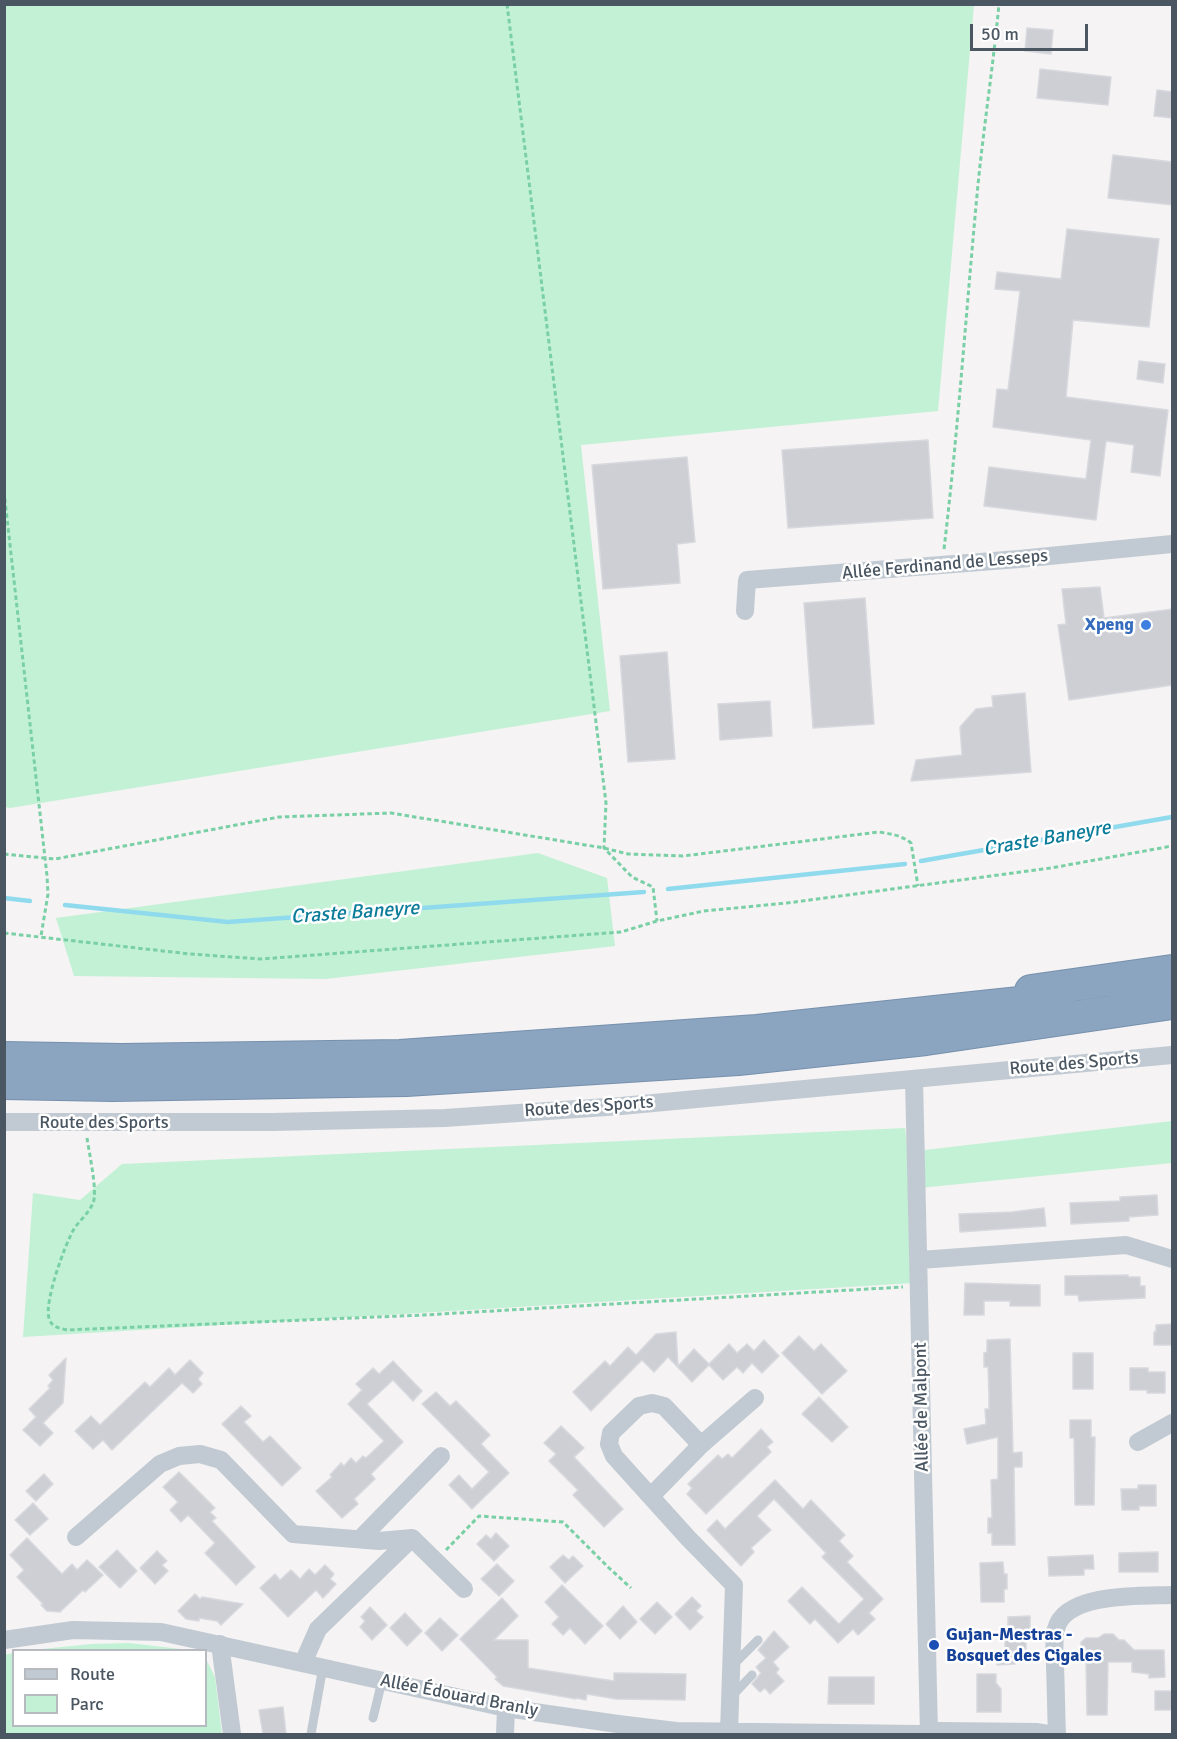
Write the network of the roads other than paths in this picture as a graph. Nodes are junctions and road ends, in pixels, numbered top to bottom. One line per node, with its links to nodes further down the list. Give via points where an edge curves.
1 (1173, 544): 2 (street, Allée Ferdinand de Lesseps, via 747,580)
2 (745, 611)
3 (1173, 971): 7 (highway)
4 (1173, 983): 7 (highway, via 1037,1002)
5 (1173, 1003): 8 (highway)
6 (1173, 1018): 8 (highway)
7 (757, 1031): 10 (highway, via 400,1056)
8 (926, 1039): 12 (highway, via 738,1059 406,1080)
9 (1173, 1055): 11 (street, Route des Sports)
10 (4, 1058)
11 (914, 1079): 13 (street, Route des Sports, via 445,1118); 15 (street, Allée de Malpont)
12 (4, 1083)
13 (4, 1122)
14 (1173, 1259): 15 (street, via 1126,1245)
15 (920, 1260): 46 (street, Allée de Malpont)
16 (755, 1398): 19 (street)
17 (1173, 1423): 18 (street)
18 (1137, 1442)
19 (702, 1445): 21 (street); 21 (street, via 664,1406 652,1403 639,1406 611,1433 609,1444 614,1456)
20 (441, 1456): 24 (street)
21 (651, 1496): 32 (street, via 734,1585)
22 (76, 1537): 24 (street, via 160,1464 179,1456 200,1454 221,1460 293,1534)
23 (412, 1538): 24 (street); 25 (street); 30 (street, via 318,1629)
24 (360, 1539)
25 (464, 1589)
26 (1173, 1594): 48 (street, via 1094,1601 1072,1609 1059,1621 1054,1639)
27 (4, 1640): 29 (street, Allée Édouard Branly, via 73,1630 161,1632)
28 (758, 1640): 32 (lane)
29 (220, 1644): 30 (street, Allée Édouard Branly); 40 (street)
30 (303, 1663): 31 (street, Allée Édouard Branly)
31 (323, 1668): 34 (street, Allée Édouard Branly); 41 (lane)
32 (730, 1668): 35 (street)
33 (752, 1675): 35 (lane)
34 (382, 1681): 36 (street, Allée Édouard Branly); 37 (lane)
35 (729, 1698): 39 (street)
36 (506, 1708): 38 (street, Allée Édouard Branly); 42 (street)
37 (373, 1718)
38 (618, 1729): 39 (street, Allée Édouard Branly)
39 (729, 1733): 43 (street, Allée Édouard Branly)
40 (232, 1734)
41 (311, 1734)
42 (505, 1734)
43 (782, 1734): 44 (street, Allée Édouard Branly)
44 (871, 1734): 45 (street, Allée Édouard Branly)
45 (919, 1734)
46 (930, 1734): 47 (street)
47 (1048, 1734)
48 (1057, 1734)

